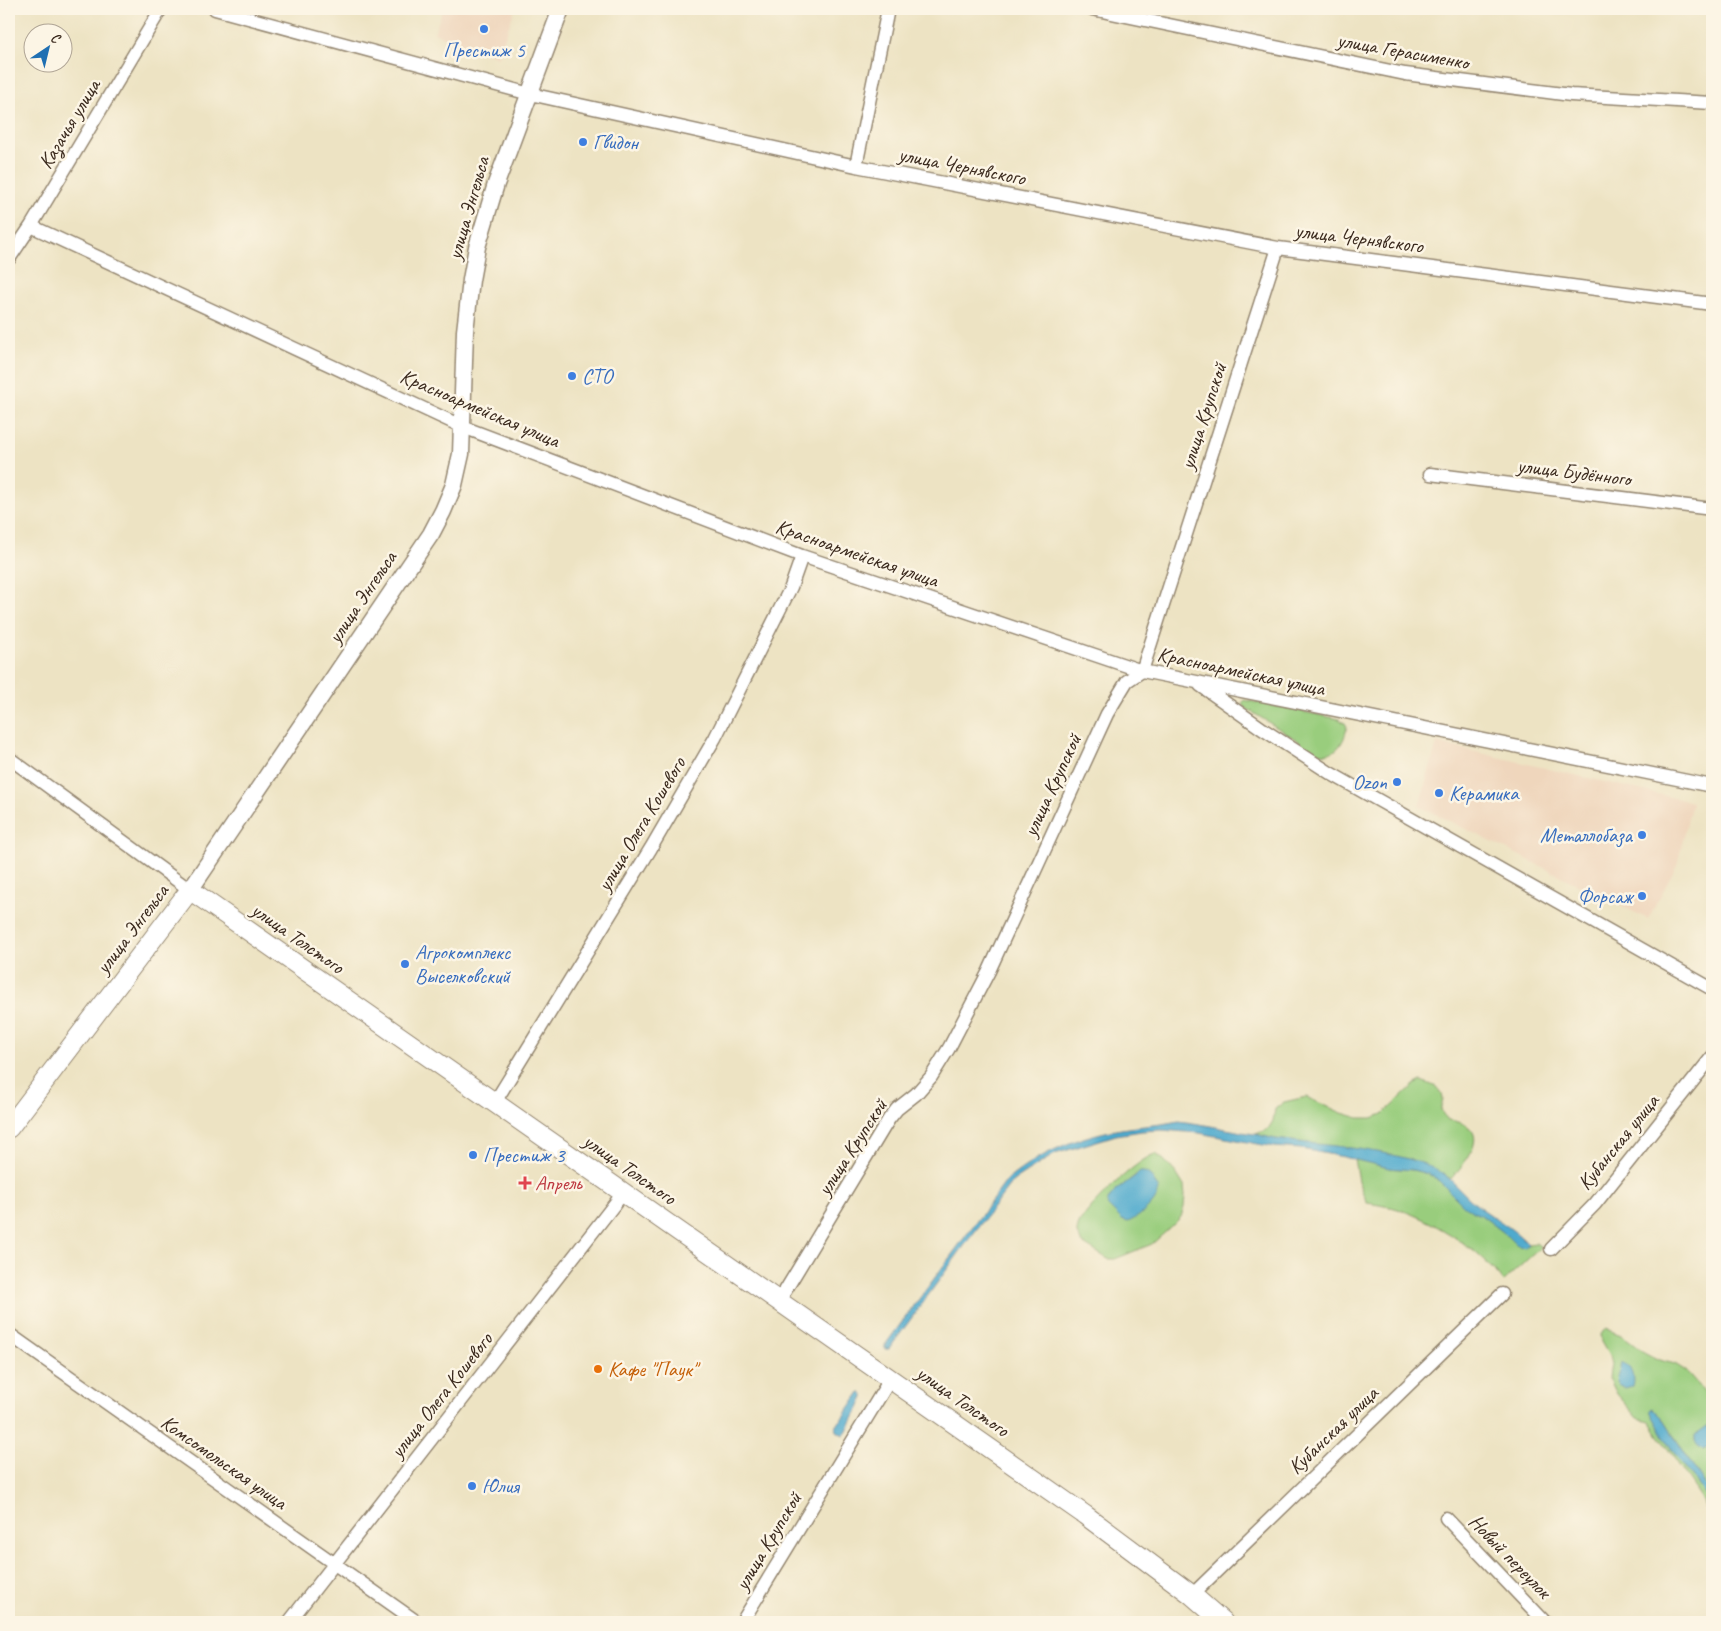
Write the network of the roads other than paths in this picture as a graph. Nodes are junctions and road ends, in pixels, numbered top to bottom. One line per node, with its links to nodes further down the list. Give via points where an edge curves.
1 (162, 9): 9 (street, Казачья улица)
2 (215, 9): 6 (street, улица Чернявского)
3 (561, 9): 6 (street, улица Энгельса)
4 (888, 9): 8 (street)
5 (1092, 9): 7 (street, улица Герасименко, via 1405,74 1571,95)
6 (530, 94): 8 (street, улица Чернявского); 13 (street, улица Энгельса, via 496,184 477,247 465,330)
7 (1712, 104)
8 (856, 166): 10 (street, улица Чернявского)
9 (31, 226): 11 (street, Казачья улица); 13 (street, Красноармейская улица)
10 (1278, 248): 12 (street, улица Чернявского); 17 (street, улица Крупской)
11 (9, 259)
12 (1712, 304)
13 (463, 427): 16 (street, Красноармейская улица); 21 (street, улица Энгельса, via 454,485 431,534)
14 (1430, 474): 15 (street, улица Будённого)
15 (1712, 509)
16 (802, 556): 17 (street, Красноармейская улица); 24 (street, улица Олега Кошевого, via 792,587 715,738)
17 (1142, 671): 18 (street, Красноармейская улица); 29 (street, улица Крупской, via 1127,681 1107,714 989,970 949,1048 931,1077 890,1119)
18 (1196, 682): 20 (street, Красноармейская улица); 22 (street, via 1337,778)
19 (9, 758): 21 (street, улица Толстого)
20 (1712, 786)
21 (190, 890): 24 (main road, улица Толстого); 25 (main road, улица Энгельса)
22 (1712, 989)
23 (1712, 1057): 27 (street, Кубанская улица, via 1594,1204)
24 (495, 1102): 26 (main road, улица Толстого)
25 (9, 1128)
26 (624, 1192): 29 (main road, улица Толстого); 33 (street, улица Олега Кошевого)
27 (1551, 1249)
28 (1502, 1294): 34 (street, Кубанская улица)
29 (779, 1301): 31 (main road, улица Толстого)
30 (9, 1334): 33 (street, Комсомольская улица)
31 (890, 1378): 34 (main road, улица Толстого, via 1085,1515); 38 (street, улица Крупской)
32 (1446, 1518): 39 (street, Новый переулок)
33 (335, 1565): 36 (street, улица Олега Кошевого); 37 (street, Комсомольская улица)
34 (1192, 1595): 35 (main road, улица Толстого)
35 (1219, 1621)
36 (289, 1622)
37 (418, 1622)
38 (742, 1622)
39 (1546, 1622)

